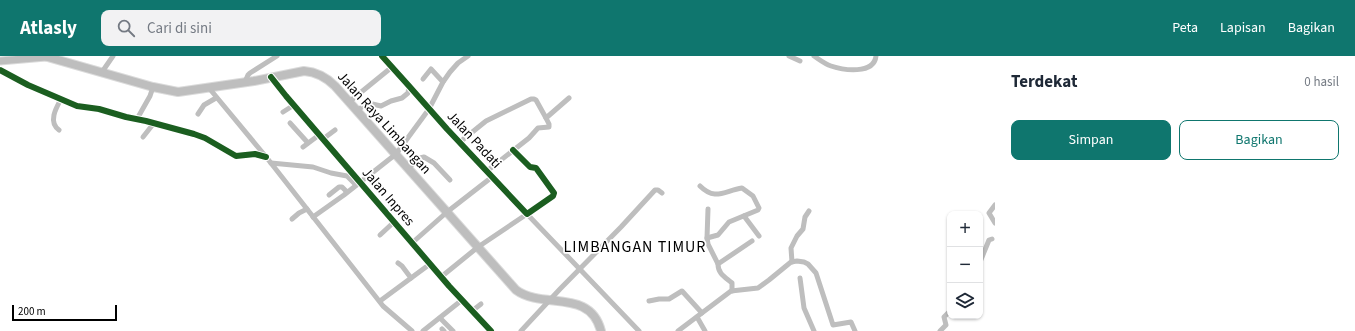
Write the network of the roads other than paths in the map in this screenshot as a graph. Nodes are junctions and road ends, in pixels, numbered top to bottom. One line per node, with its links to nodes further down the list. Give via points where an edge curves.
1 (45, 56): 9 (highway, Jalan Raya Limbangan); 10 (main road)
2 (113, 56): 14 (street)
3 (382, 56): 12 (street, Jalan Padati)
4 (468, 56): 18 (street, via 454,67)
5 (789, 56): 11 (street)
6 (814, 56): 7 (street, via 832,66 844,69 867,68)
7 (876, 56)
8 (273, 57): 17 (street, via 249,74)
9 (57, 58): 14 (highway, Jalan Raya Limbangan)
10 (0, 61)
11 (800, 61)
12 (392, 67): 19 (street, Jalan Padati); 25 (street)
13 (0, 70): 24 (street)
14 (102, 72): 20 (highway, Jalan Raya Limbangan)
15 (271, 77): 17 (highway, Jalan Raya Limbangan); 25 (highway, Jalan Raya Limbangan, via 304,71 317,73 331,82); 26 (street, Jalan Inpres)
16 (423, 79): 18 (street, via 431,70)
17 (245, 82): 21 (highway, Jalan Raya Limbangan)
18 (443, 82): 27 (street)
19 (409, 86): 27 (street, Jalan Padati); 28 (street, via 408,93 402,98 381,106 364,104)
20 (153, 87): 21 (highway, Jalan Raya Limbangan, via 183,93); 32 (street)
21 (209, 88): 22 (street)
22 (216, 98): 30 (street, via 204,105); 44 (street)
23 (569, 98): 31 (street)
24 (61, 99): 32 (street, via 77,106); 35 (street, via 55,111 54,122)
25 (349, 102): 28 (highway, Jalan Raya Limbangan)
26 (294, 105): 29 (street); 38 (street, Jalan Inpres)
27 (429, 108): 39 (street, Jalan Padati); 43 (street)
28 (356, 111): 43 (highway, Jalan Raya Limbangan)
29 (283, 112)
30 (198, 114)
31 (546, 118): 39 (street, via 536,100 532,99 481,124); 42 (street, via 549,127 538,128)
32 (136, 119): 33 (street)
33 (154, 123): 37 (street); 44 (street, via 205,138 236,156 255,154)
34 (290, 123): 40 (street)
35 (59, 130)
36 (335, 130): 38 (street)
37 (143, 137)
38 (321, 137): 40 (street); 49 (street, Jalan Inpres)
39 (460, 142): 46 (street, Jalan Padati)
40 (308, 143): 41 (street)
41 (303, 147)
42 (513, 150): 46 (street); 59 (street, via 530,167 536,168 554,191 554,195)
43 (396, 154): 45 (highway, Jalan Raya Limbangan); 49 (street)
44 (269, 160): 49 (street, via 313,166 347,176); 55 (street)
45 (408, 168): 48 (street, via 424,157 434,163); 58 (highway, Jalan Raya Limbangan)
46 (487, 171): 47 (street, Jalan Padati)
47 (492, 176): 58 (street); 59 (street, Jalan Padati)
48 (450, 180)
49 (358, 183): 51 (street); 63 (street, Jalan Inpres)
50 (700, 186): 60 (street, via 712,194 744,189 753,196 759,208)
51 (347, 192): 53 (street, via 339,187); 61 (street)
52 (662, 193): 77 (street, via 655,190)
53 (329, 195)
54 (995, 205): 64 (street, via 989,213)
55 (307, 209): 61 (street); 62 (street)
56 (708, 210): 68 (street)
57 (809, 211): 73 (street, via 803,228 791,248)
58 (447, 212): 70 (street); 71 (highway, Jalan Raya Limbangan)
59 (527, 214): 71 (street); 77 (street, Jalan Padati)
60 (744, 216): 66 (street); 68 (street, via 728,224 718,235)
61 (313, 217): 84 (street)
62 (292, 219)
63 (394, 222): 65 (street); 70 (street, Jalan Inpres)
64 (995, 223)
65 (380, 235)
66 (759, 236)
67 (994, 237): 72 (street, via 989,240)
68 (707, 238): 76 (street)
69 (752, 241): 76 (street)
70 (412, 243): 75 (street, Jalan Inpres)
71 (478, 247): 78 (street); 83 (highway, Jalan Raya Limbangan, via 516,290 528,297)
72 (983, 255)
73 (792, 262): 81 (street, via 758,288); 102 (street, via 808,264 816,274 833,325 850,321)
74 (398, 263): 79 (street)
75 (430, 264): 78 (street, Jalan Inpres); 79 (street)
76 (718, 264): 81 (street, via 722,276 732,283)
77 (580, 268): 83 (street); 98 (street, Jalan Padati)
78 (441, 277): 82 (street, Jalan Inpres)
79 (411, 278): 84 (street)
80 (800, 278): 101 (street, via 804,308)
81 (732, 291): 88 (street)
82 (462, 300): 87 (street, Jalan Inpres); 91 (street)
83 (549, 300): 96 (street); 97 (highway, Jalan Raya Limbangan, via 572,303 590,311)
84 (380, 301): 92 (street)
85 (649, 301): 88 (street, via 669,299 682,291)
86 (481, 304): 87 (street)
87 (472, 311): 95 (street, Jalan Inpres)
88 (702, 313): 90 (street)
89 (947, 314): 103 (street, via 944,317 946,325)
90 (697, 317): 99 (street); 100 (street)
91 (440, 318): 93 (street); 94 (street)
92 (412, 331)
93 (423, 331)
94 (453, 331)
95 (491, 331)
96 (522, 331)
97 (601, 331)
98 (639, 331)
99 (678, 331)
100 (706, 331)
101 (814, 331)
102 (855, 331)
103 (940, 331)

